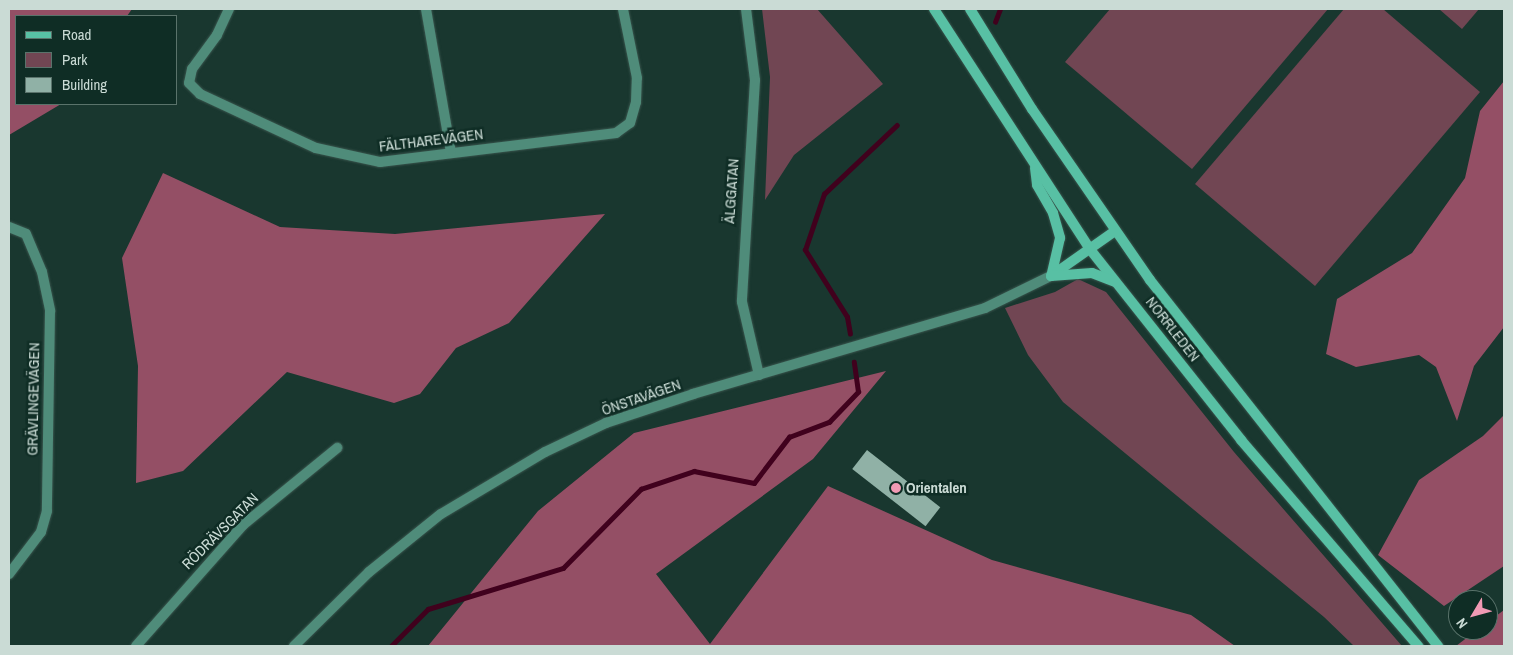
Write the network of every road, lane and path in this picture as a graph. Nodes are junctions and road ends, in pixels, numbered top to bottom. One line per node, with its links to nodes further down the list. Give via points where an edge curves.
1 (229, 9): 7 (street, FÄLTHAREVÄGEN, via 217,35 192,69 189,83 200,94 316,148 357,160 380,162)
2 (426, 9): 7 (street)
3 (623, 9): 7 (street, FÄLTHAREVÄGEN, via 636,78 635,115 630,123 606,134)
4 (746, 9): 14 (street, ÄLGGATAN, via 755,80 742,302)
5 (934, 9): 8 (main road, NORRLEDEN)
6 (970, 9): 10 (main road, NORRLEDEN)
7 (451, 152)
8 (1035, 167): 11 (main road, NORRLEDEN); 12 (main road, via 1037,185 1053,213 1060,238)
9 (9, 228): 16 (street, GRÄVLINGEVÄGEN, via 26,234 42,272 50,312 48,512 41,532)
10 (1115, 232): 11 (main road); 20 (main road, NORRLEDEN, via 1203,351)
11 (1089, 248): 12 (main road); 13 (main road, NORRLEDEN)
12 (1050, 276): 13 (main road, via 1092,273); 14 (street, ÖNSTAVÄGEN, via 985,308)
13 (1116, 282): 19 (main road, NORRLEDEN, via 1241,440)
14 (759, 375): 18 (street, ÖNSTAVÄGEN, via 606,424 493,481 441,514 369,572)
15 (337, 448): 17 (street, RÖDRÄVSGATAN, via 243,525)
16 (9, 574)
17 (136, 646)
18 (294, 646)
19 (1418, 646)
20 (1438, 646)

